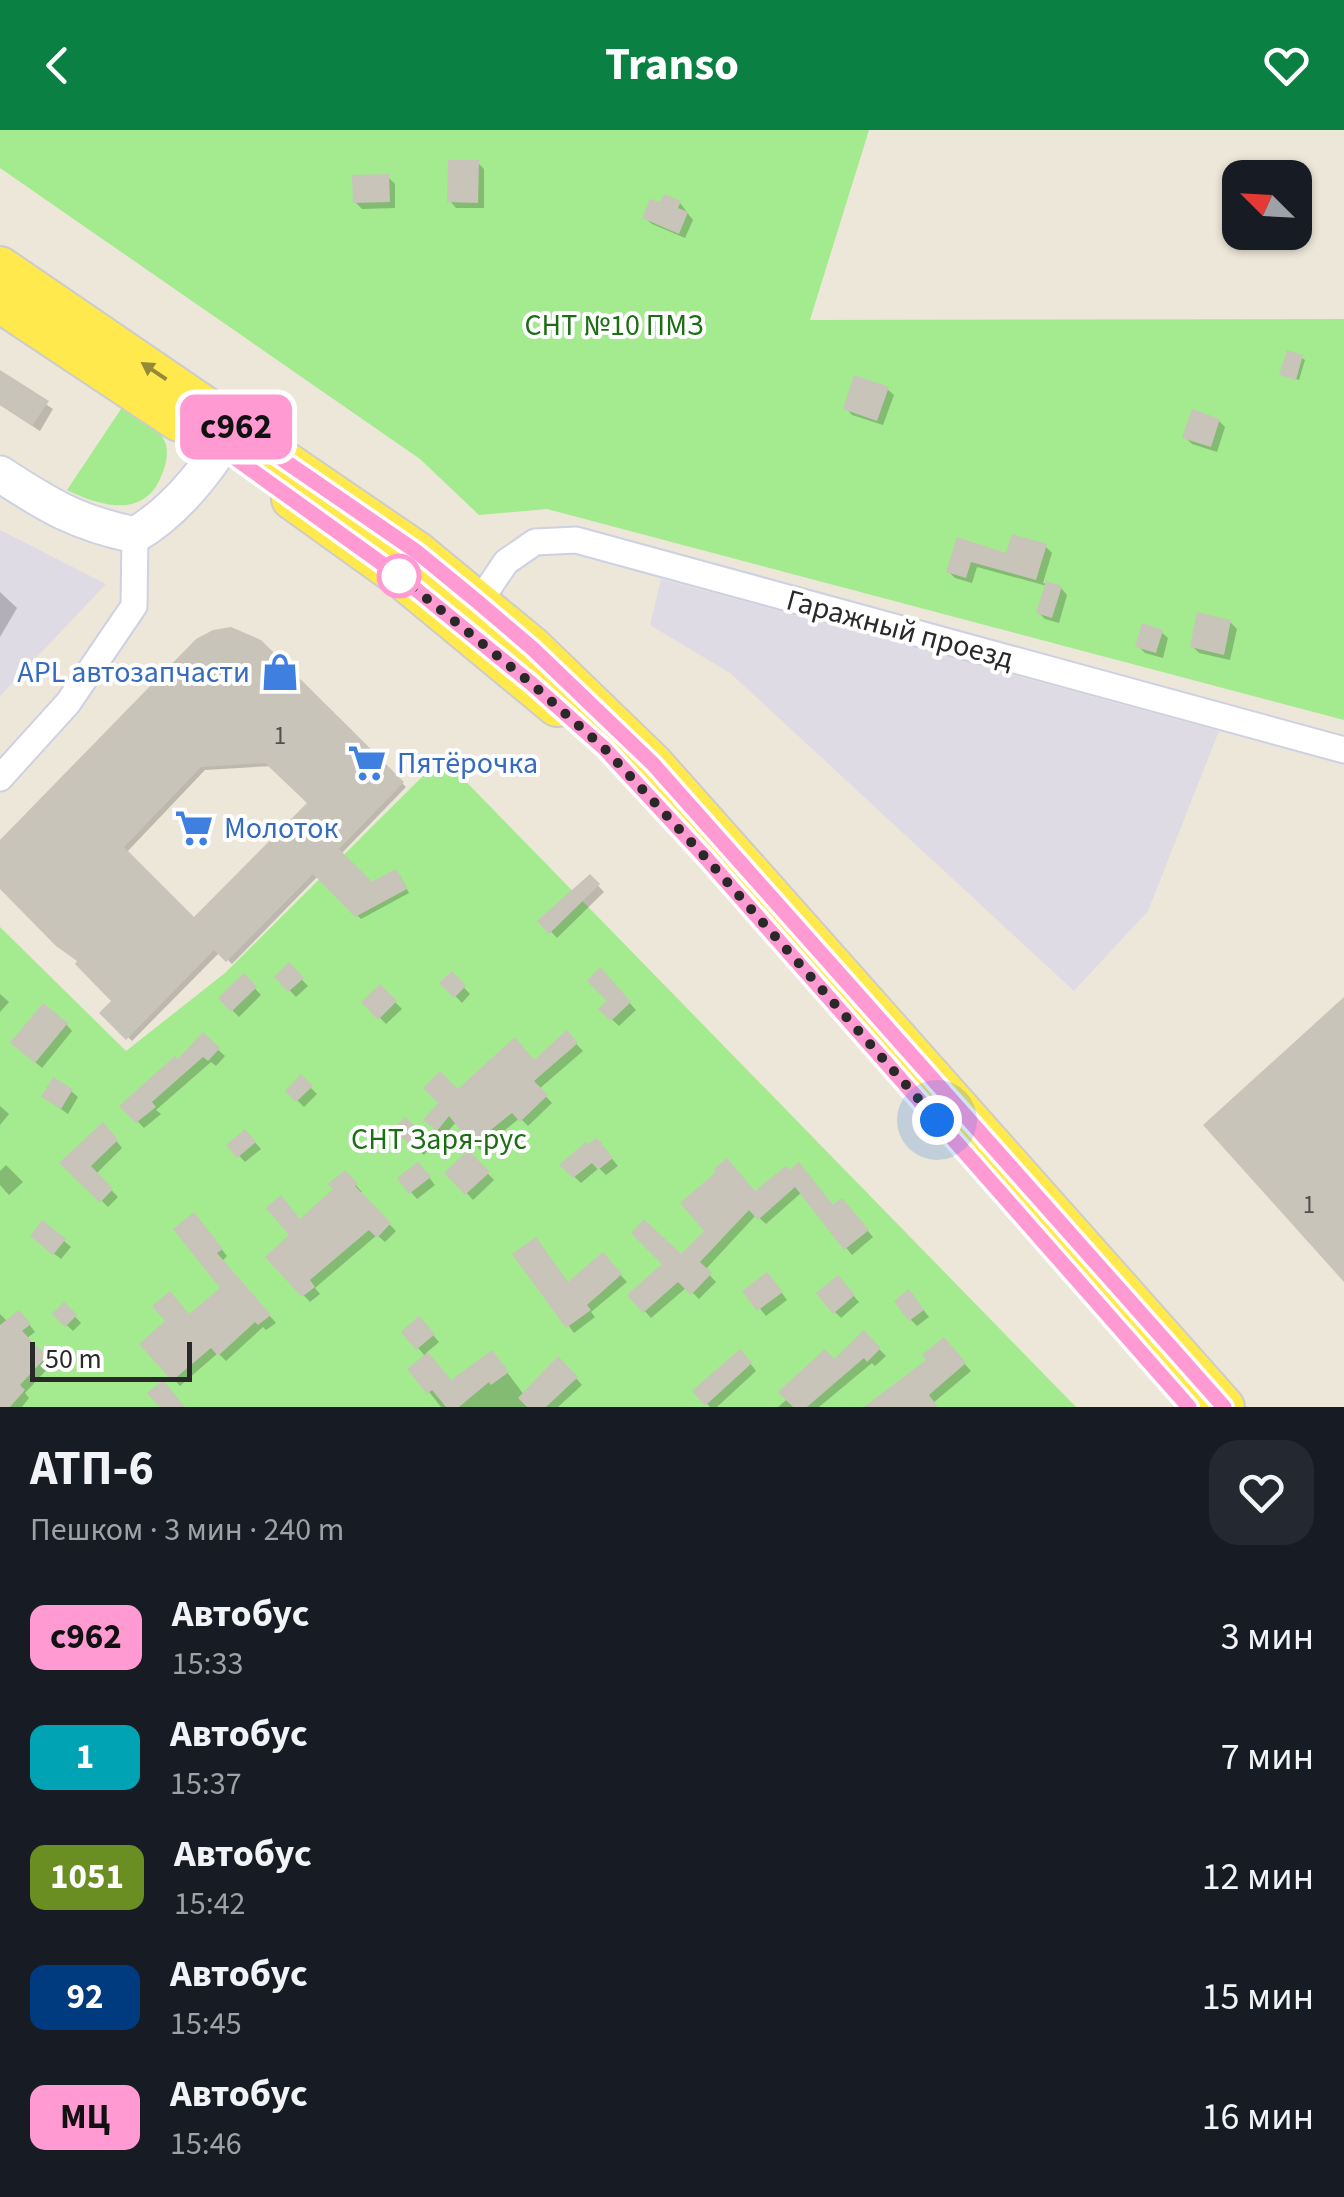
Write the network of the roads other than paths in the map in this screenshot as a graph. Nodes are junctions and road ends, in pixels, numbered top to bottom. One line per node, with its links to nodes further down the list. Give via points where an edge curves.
1 (0, 267): 3 (main road, one-way to 1)
2 (0, 302): 3 (main road)
3 (228, 437): 5 (main road, via 162,519); 6 (main road, via 417,552); 9 (main road, via 604,748)
4 (0, 474): 5 (main road, via 92,526)
5 (135, 535): 8 (street, via 134,606 68,703)
6 (478, 602): 7 (street, Гаражный проезд, via 506,562 535,542 576,540); 10 (main road, via 653,764)
7 (1344, 750)
8 (0, 778)
9 (1190, 1407)
10 (1224, 1407)

